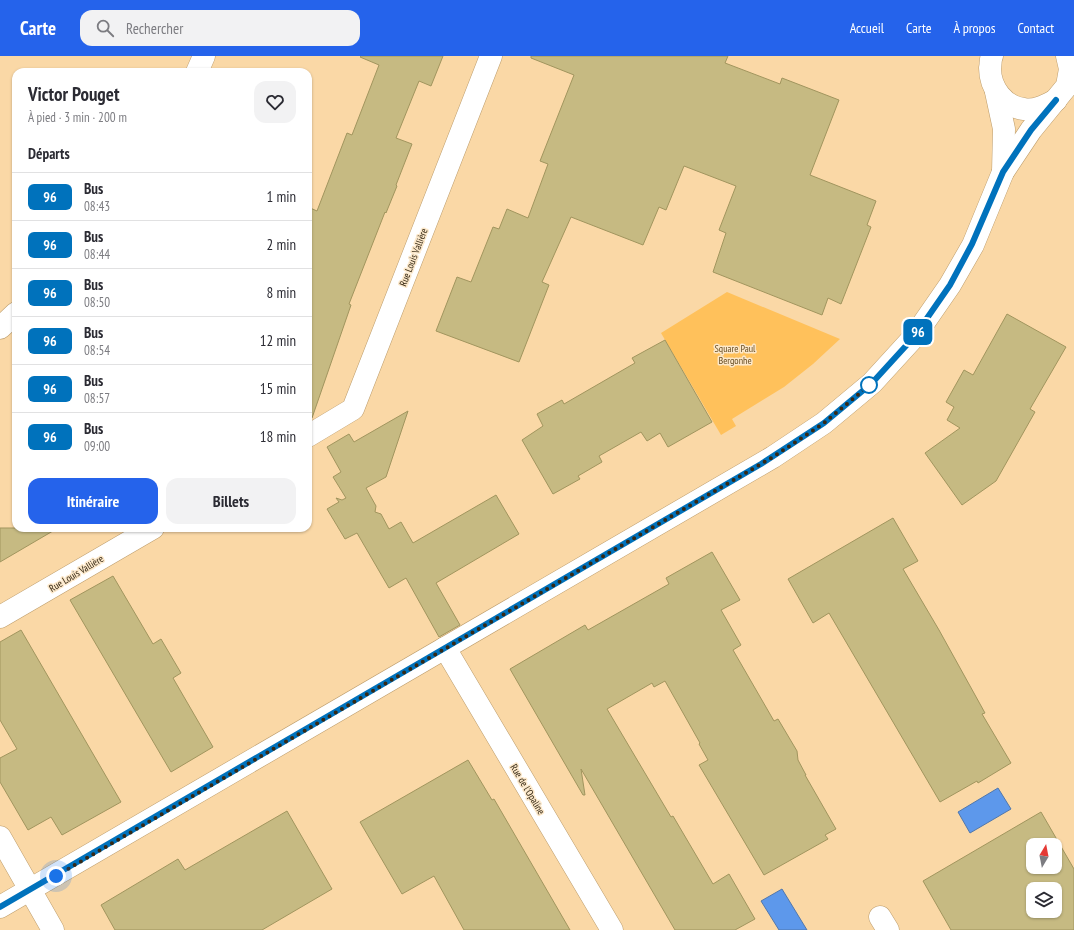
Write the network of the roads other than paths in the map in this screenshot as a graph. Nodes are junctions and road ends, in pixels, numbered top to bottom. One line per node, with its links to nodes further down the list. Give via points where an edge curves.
1 (204, 56): 5 (street)
2 (491, 56): 11 (street, Rue Louis Vallière, via 353,409)
3 (1067, 56): 6 (street, via 1070,69)
4 (991, 57): 7 (street, via 990,76)
5 (199, 68)
6 (1066, 89): 7 (street, via 1041,108 1024,109 1009,104); 8 (street, via 1031,130)
7 (996, 92): 8 (street, via 1004,129)
8 (1003, 172): 14 (street, via 972,244 950,285 914,337 872,383 824,423 773,457)
9 (12, 317): 10 (street)
10 (0, 328)
11 (312, 434)
12 (146, 532): 13 (street, Rue Louis Vallière)
13 (0, 618)
14 (445, 648): 16 (street); 19 (street, Rue de l'Opaline)
15 (0, 838): 16 (street)
16 (30, 890): 17 (street); 18 (street)
17 (0, 907)
18 (54, 930)
19 (612, 930)

